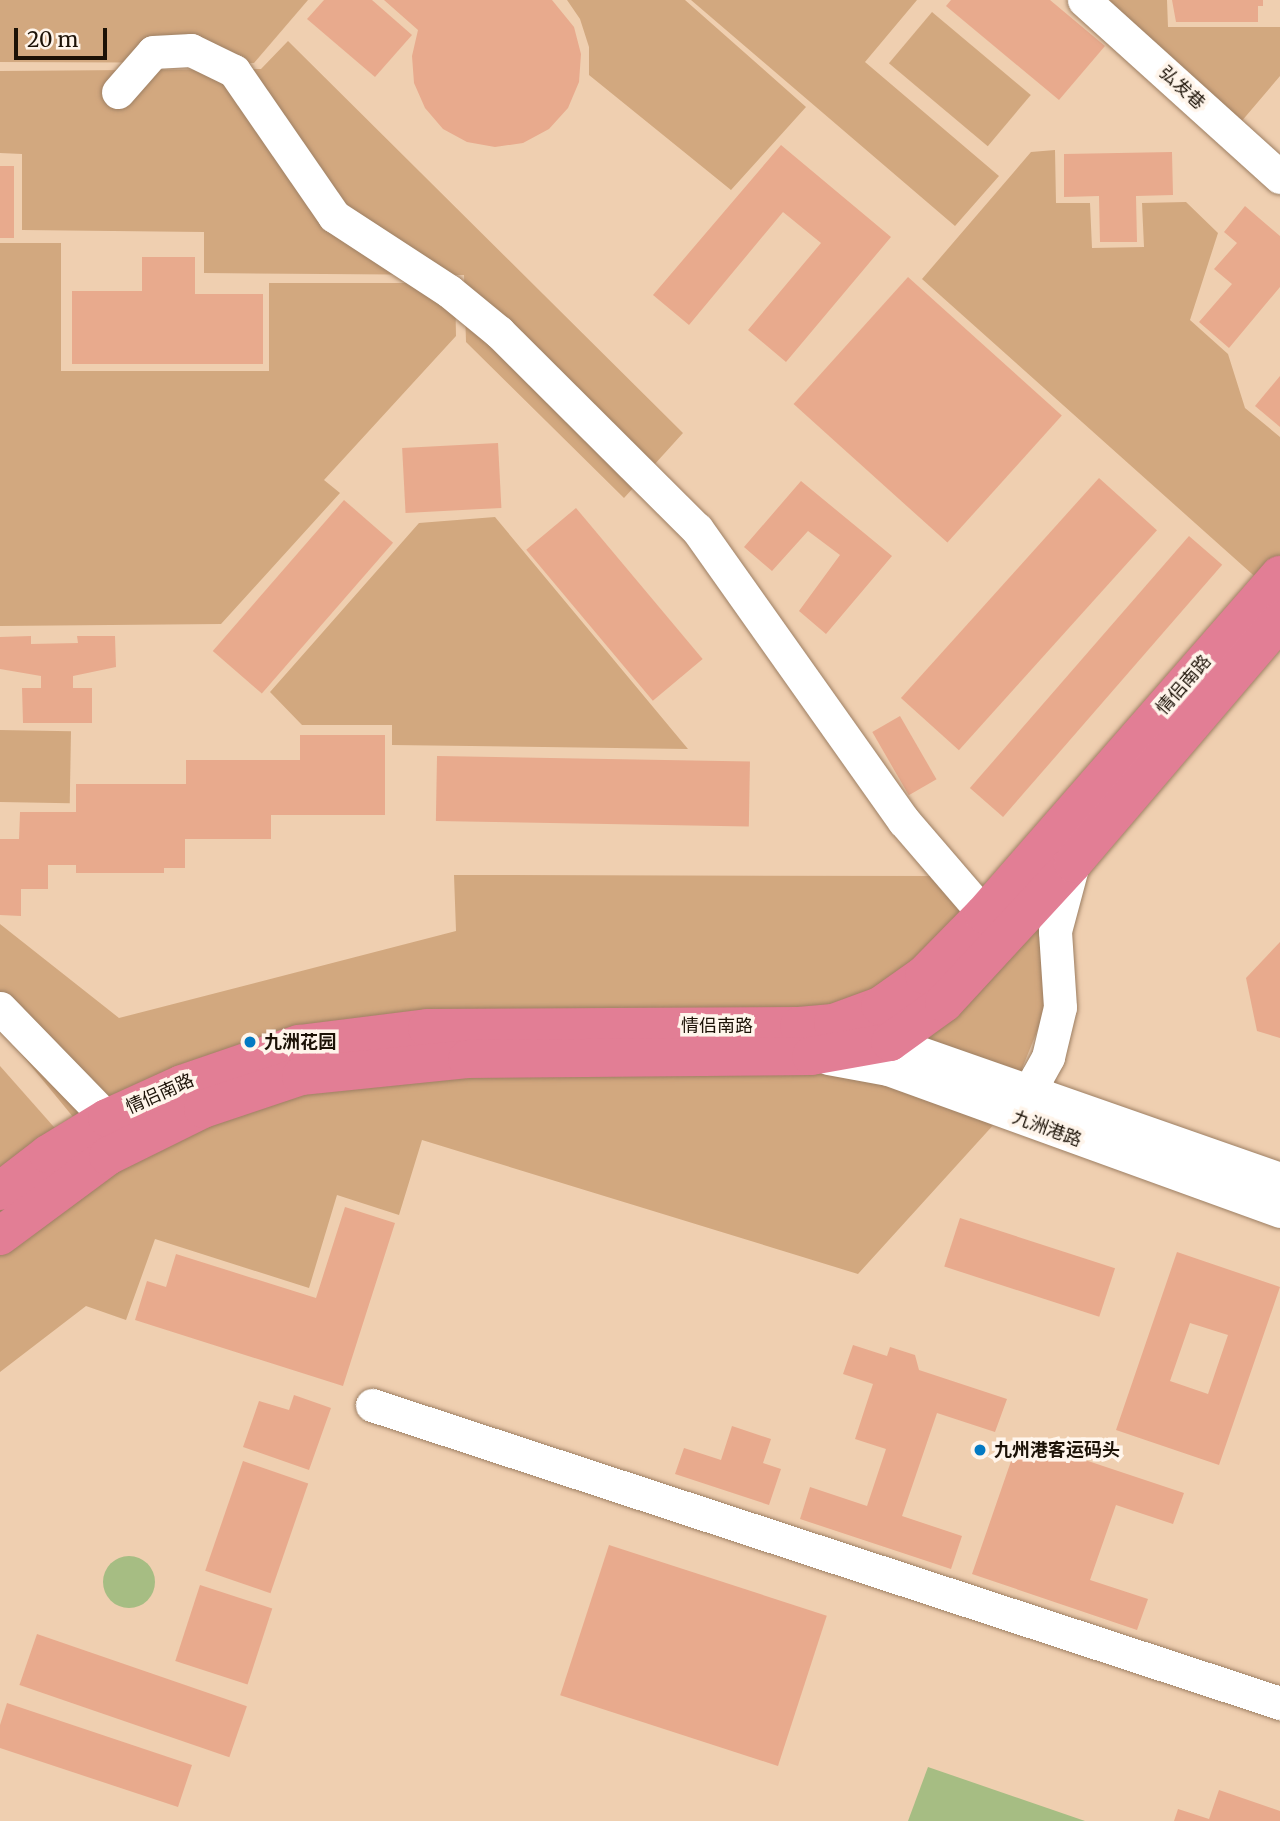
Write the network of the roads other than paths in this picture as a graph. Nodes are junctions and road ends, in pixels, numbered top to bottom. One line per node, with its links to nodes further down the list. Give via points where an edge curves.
1 (1084, 0): 3 (street, 弘发巷)
2 (118, 92): 7 (street, via 153,52 191,50 234,71 334,216 449,291 499,332 697,529 904,821)
3 (1280, 177)
4 (1280, 575): 7 (highway, 情侣南路)
5 (1276, 634): 6 (highway, 情侣南路)
6 (1073, 863): 10 (highway, 情侣南路, via 944,1003); 12 (street, via 1055,931 1060,1007 1048,1057 1037,1077 1036,1089)
7 (984, 914): 9 (highway, 情侣南路, via 903,992)
8 (0, 1008): 13 (street)
9 (833, 1023): 10 (street, 九洲港路); 13 (highway, 情侣南路, via 427,1028 357,1034 245,1060)
10 (890, 1042): 11 (highway, 情侣南路); 12 (street, 九洲港路)
11 (811, 1056): 16 (street, 九洲港路, via 888,1069); 17 (highway, 情侣南路, via 467,1059 301,1076 203,1109 108,1156)
12 (1044, 1100): 14 (street, 九洲港路)
13 (107, 1118): 15 (highway, 情侣南路, via 48,1154)
14 (1280, 1179)
15 (0, 1191)
16 (1280, 1211)
17 (0, 1237)
18 (372, 1405): 19 (street)
19 (1280, 1703)

